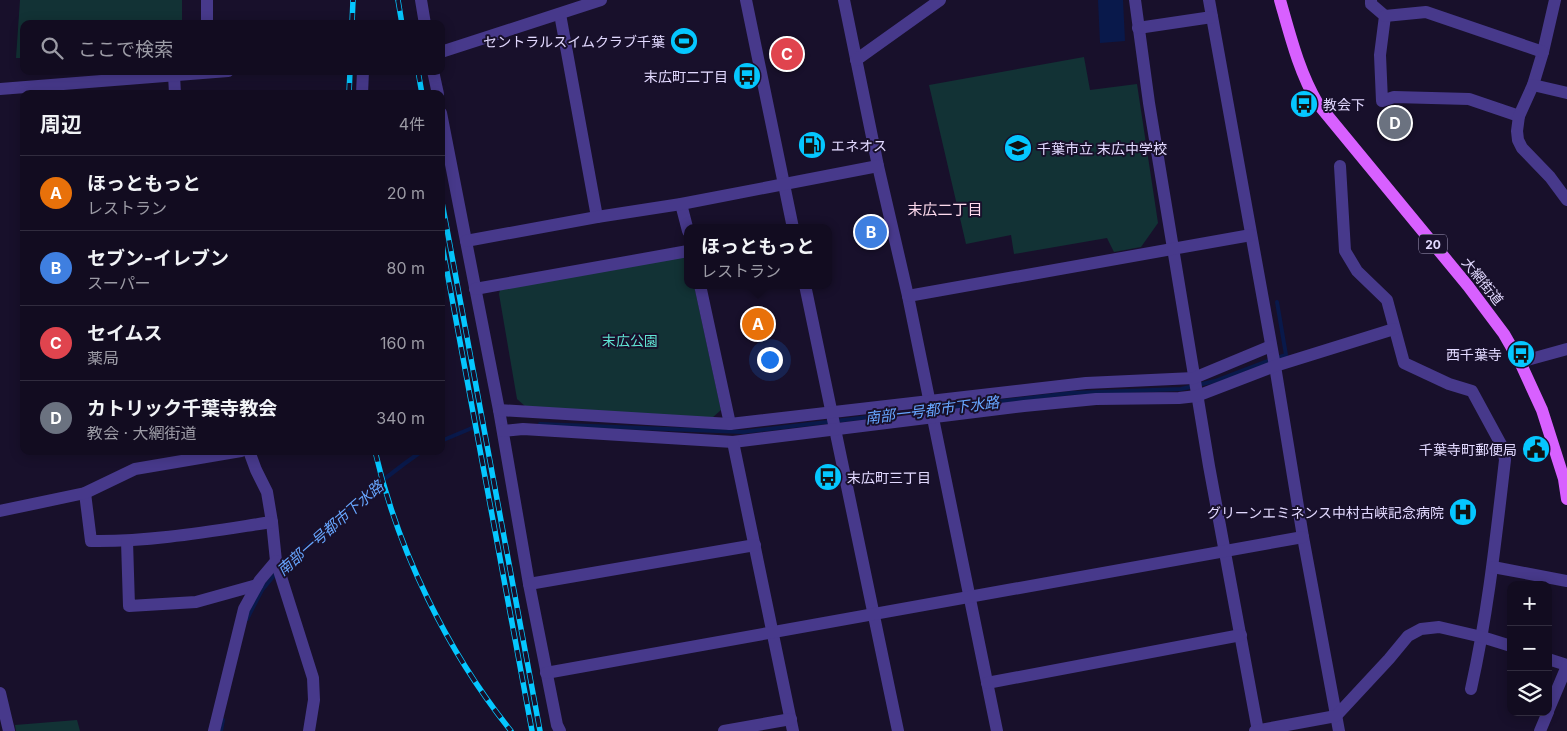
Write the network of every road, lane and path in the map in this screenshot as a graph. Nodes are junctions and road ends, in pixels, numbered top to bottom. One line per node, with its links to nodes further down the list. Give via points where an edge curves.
1 (207, 0): 15 (street)
2 (421, 0): 16 (street)
3 (599, 0): 12 (street)
4 (746, 0): 34 (street)
5 (844, 0): 20 (street)
6 (940, 0): 20 (street)
7 (1135, 0): 17 (street)
8 (1209, 0): 13 (street)
9 (1280, 0): 51 (main road, 大網街道 / 20, via 1292,44 1318,104 1487,309)
10 (1371, 0): 14 (street)
11 (1555, 0): 19 (street)
12 (560, 14): 18 (street); 37 (street)
13 (1212, 16): 17 (street); 40 (street)
14 (1385, 16): 19 (street, via 1426,12); 30 (street, via 1380,54 1382,101 1394,97 1469,99)
15 (207, 20)
16 (424, 20)
17 (1138, 28): 42 (street)
18 (445, 51)
19 (1543, 52): 24 (street)
20 (856, 60): 32 (street)
21 (174, 75): 25 (street); 26 (street)
22 (363, 75): 27 (street)
23 (434, 75): 28 (street)
24 (1533, 85): 29 (street); 30 (street)
25 (0, 89)
26 (175, 90)
27 (362, 90)
28 (437, 90)
29 (1567, 93)
30 (1519, 116): 35 (street, via 1516,131 1522,148)
31 (445, 133): 41 (street)
32 (878, 166): 34 (street); 47 (street)
33 (1340, 166): 48 (street, via 1345,251 1356,271 1387,300)
34 (784, 185): 36 (street); 39 (street)
35 (1567, 200)
36 (682, 204): 37 (street); 38 (street)
37 (597, 217): 41 (street)
38 (686, 224)
39 (792, 224)
40 (1251, 235): 42 (street); 50 (street)
41 (466, 241): 44 (street)
42 (1174, 250): 47 (street); 52 (street)
43 (684, 252): 44 (street)
44 (475, 289): 54 (street)
45 (701, 289): 56 (street)
46 (806, 289): 55 (street)
47 (908, 296): 53 (street)
48 (1394, 329): 50 (street); 71 (street, via 1404,363 1449,384 1472,390 1503,448 1505,460)
49 (1567, 350): 51 (street)
50 (1273, 357): 52 (street); 52 (street); 66 (street)
51 (1520, 362): 63 (main road, 大網街道 / 20, via 1549,430)
52 (1196, 387): 53 (street, via 1086,383); 53 (street, via 1179,398 1096,399 1024,406); 69 (street)
53 (931, 409): 55 (street); 57 (street); 75 (street)
54 (499, 410): 56 (street); 58 (street)
55 (832, 412): 56 (street); 57 (street)
56 (730, 424)
57 (836, 430): 59 (street); 76 (street)
58 (503, 432): 59 (street, via 523,429); 73 (street)
59 (733, 442): 68 (street)
60 (217, 455): 62 (street, via 135,469)
61 (250, 455): 65 (street, via 267,492)
62 (85, 493): 64 (street); 67 (street, via 91,541)
63 (1567, 499)
64 (0, 511)
65 (272, 522): 67 (street); 70 (street)
66 (1303, 537): 69 (street); 88 (street)
67 (127, 541): 74 (street, via 129,606 196,602)
68 (754, 545): 73 (street); 77 (street)
69 (1224, 550): 75 (street); 78 (street)
70 (278, 567): 74 (street); 93 (street, via 313,678 314,700)
71 (1493, 567): 72 (street); 79 (street)
72 (1567, 581)
73 (529, 584): 83 (street)
74 (257, 585): 92 (street, via 244,609)
75 (969, 597): 76 (street); 84 (street)
76 (873, 615): 77 (street); 96 (street)
77 (773, 634): 83 (street); 90 (street)
78 (1241, 635): 84 (street); 98 (street)
79 (1482, 637): 80 (street); 85 (street); 88 (street, via 1439,627 1421,628 1408,636)
80 (1507, 645)
81 (1552, 660): 82 (street)
82 (1567, 665): 87 (street)
83 (546, 673): 94 (street)
84 (987, 683): 97 (street)
85 (1470, 689)
86 (0, 693): 91 (street)
87 (1552, 701)
88 (1336, 716): 98 (street); 99 (street)
89 (1546, 716): 100 (street)
90 (792, 725): 95 (street)
91 (9, 731)
92 (214, 731)
93 (309, 731)
94 (560, 731)
95 (724, 731)
96 (898, 731)
97 (997, 731)
98 (1257, 731)
99 (1339, 731)
100 (1540, 731)

